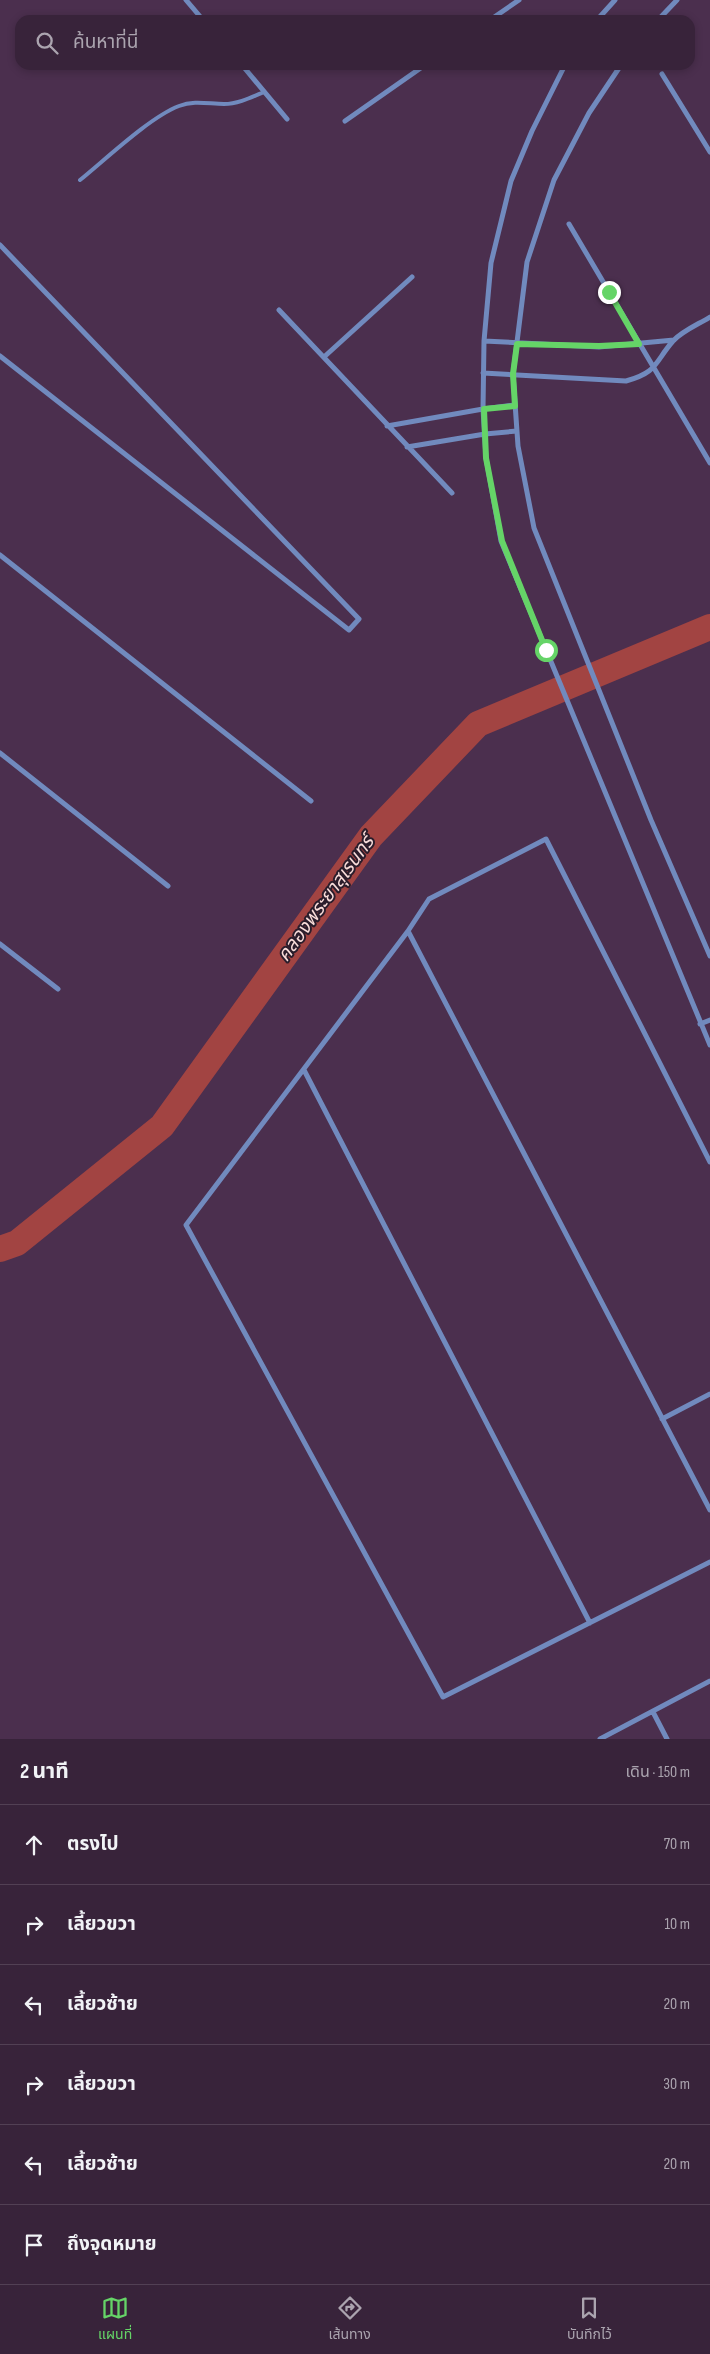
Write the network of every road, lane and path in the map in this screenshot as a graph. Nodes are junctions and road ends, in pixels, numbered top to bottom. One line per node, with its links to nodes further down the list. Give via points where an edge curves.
1 (186, 0): 5 (street)
2 (519, 0): 6 (street)
3 (615, 0): 7 (street)
4 (677, 0): 8 (street)
5 (199, 15)
6 (497, 15)
7 (602, 15)
8 (663, 15)
9 (246, 70): 14 (street)
10 (418, 70): 16 (street)
11 (562, 70): 25 (street, via 532,131 512,181 490,263)
12 (618, 70): 26 (street, via 588,113 554,180 527,262)
13 (662, 74): 17 (street)
14 (264, 92): 15 (street); 18 (lane, via 225,104 203,102 179,106 157,118)
15 (287, 119)
16 (345, 121)
17 (710, 152)
18 (80, 180)
19 (569, 224): 27 (street)
20 (0, 245): 28 (street, via 359,619 349,630)
21 (412, 277): 29 (street)
22 (279, 310): 29 (street)
23 (710, 317): 24 (street)
24 (674, 340): 27 (street); 30 (street)
25 (484, 341): 26 (street); 31 (street)
26 (517, 344): 27 (street); 32 (street)
27 (639, 344): 30 (street)
28 (0, 356)
29 (324, 357): 35 (street)
30 (654, 369): 32 (street, via 626,381); 39 (street)
31 (483, 373): 32 (street); 34 (street)
32 (513, 374): 33 (street)
33 (515, 406): 34 (street); 36 (street)
34 (484, 409): 35 (street); 37 (street)
35 (387, 426): 38 (street)
36 (517, 432): 37 (street); 47 (street, via 534,528 651,820)
37 (485, 434): 38 (street); 50 (street, via 486,458 502,541)
38 (407, 446): 40 (street)
39 (710, 463)
40 (452, 493)
41 (0, 555): 43 (street)
42 (0, 754): 44 (street)
43 (311, 801)
44 (168, 886)
45 (408, 931): 52 (street); 53 (street, via 429,899 546,839); 55 (street)
46 (0, 944): 48 (street)
47 (710, 956)
48 (58, 989)
49 (710, 1020): 50 (street)
50 (700, 1024): 51 (street)
51 (710, 1045)
52 (304, 1070): 58 (street); 58 (street, via 186,1225 443,1697)
53 (710, 1162)
54 (710, 1394): 55 (street)
55 (662, 1419): 56 (street)
56 (710, 1510)
57 (710, 1562): 58 (street)
58 (590, 1623)
59 (710, 1681): 60 (street)
60 (653, 1712): 61 (street); 62 (street)
61 (600, 1739)
62 (666, 1739)

